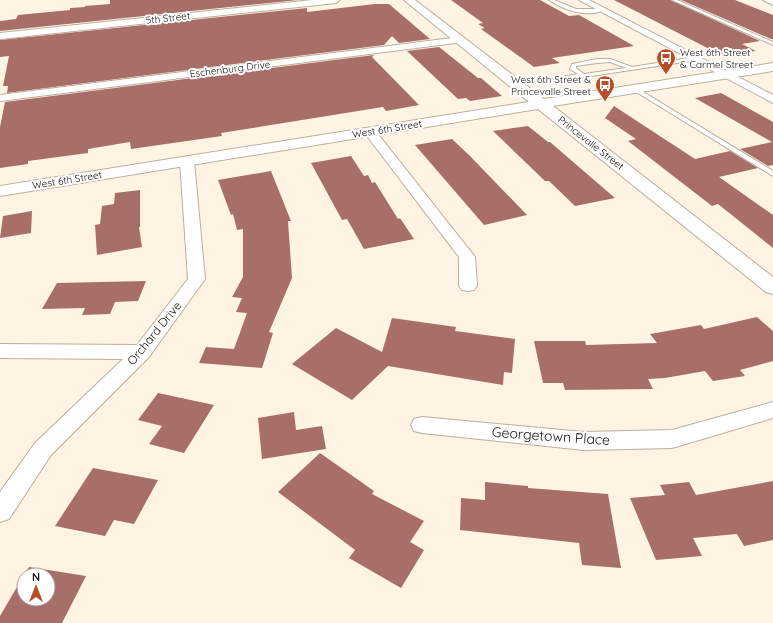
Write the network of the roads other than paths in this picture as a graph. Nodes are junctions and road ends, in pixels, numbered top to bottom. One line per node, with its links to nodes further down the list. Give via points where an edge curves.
1 (336, 0): 9 (street, 5th Street)
2 (409, 0): 10 (street, Princevalle Street)
3 (551, 0): 8 (lane, via 569,10 579,12)
4 (583, 0): 8 (street)
5 (674, 0): 11 (lane)
6 (767, 0): 7 (street)
7 (773, 2)
8 (602, 10): 12 (street)
9 (0, 36)
10 (460, 40): 19 (street, Eschenburg Drive); 21 (street, Princevalle Street)
11 (773, 44)
12 (695, 59): 14 (lane); 15 (street)
13 (773, 67): 15 (street, West 6th Street)
14 (632, 68): 16 (lane); 16 (lane, via 607,60 574,65 573,69)
15 (725, 75): 18 (street, West 6th Street); 20 (street)
16 (583, 76): 17 (lane)
17 (545, 81)
18 (635, 89): 21 (street, West 6th Street); 24 (lane)
19 (0, 98)
20 (773, 100)
21 (541, 104): 22 (street, West 6th Street); 27 (street, Princevalle Street)
22 (370, 132): 23 (street, West 6th Street); 26 (street, via 467,257)
23 (187, 161): 25 (street, West 6th Street); 29 (street, Orchard Drive, via 197,279)
24 (773, 174)
25 (0, 191)
26 (468, 286)
27 (773, 287)
28 (0, 351): 29 (street)
29 (142, 352): 32 (street, Orchard Drive, via 43,449)
30 (773, 410): 31 (street, Georgetown Place, via 672,439 584,441)
31 (422, 425)
32 (0, 511)

